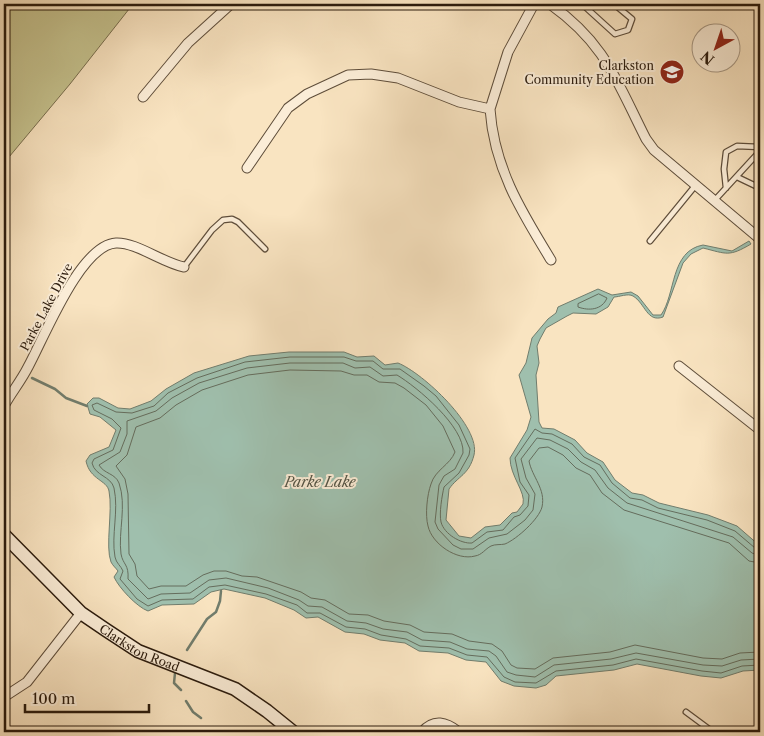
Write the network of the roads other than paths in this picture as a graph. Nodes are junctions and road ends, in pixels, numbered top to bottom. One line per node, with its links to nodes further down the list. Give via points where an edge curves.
1 (231, 4): 6 (street, via 188,43)
2 (534, 4): 7 (street, via 508,52)
3 (550, 4): 14 (street, via 589,37 609,63 646,139)
4 (582, 4): 5 (lane, via 615,34 628,30 632,19)
5 (614, 4)
6 (143, 97)
7 (490, 109): 12 (street, via 459,102 398,78 348,75 308,94 288,108); 21 (street, via 492,136 503,173 520,210)
8 (760, 147): 15 (lane, via 737,146 726,152)
9 (760, 151): 10 (lane)
10 (755, 158): 11 (lane); 13 (lane)
11 (760, 160)
12 (247, 168)
13 (737, 176): 15 (lane); 16 (lane)
14 (695, 186): 17 (street); 19 (lane)
15 (726, 188): 17 (lane)
16 (760, 188)
17 (713, 202): 18 (street)
18 (760, 239)
19 (650, 241)
20 (266, 249): 22 (lane, via 238,222 223,220)
21 (551, 260)
22 (184, 267): 24 (street, Parke Lake Drive, via 124,244 100,248 74,277 25,374)
23 (679, 366): 25 (street)
24 (4, 406)
25 (760, 430)
26 (4, 535): 27 (street, Clarkston Road)
27 (81, 613): 28 (street, via 27,682); 30 (street, Clarkston Road, via 138,650 243,693)
28 (4, 697)
29 (686, 712): 33 (lane)
30 (293, 732)
31 (422, 732): 32 (street, via 439,722 449,724)
32 (459, 732)
33 (713, 732)

